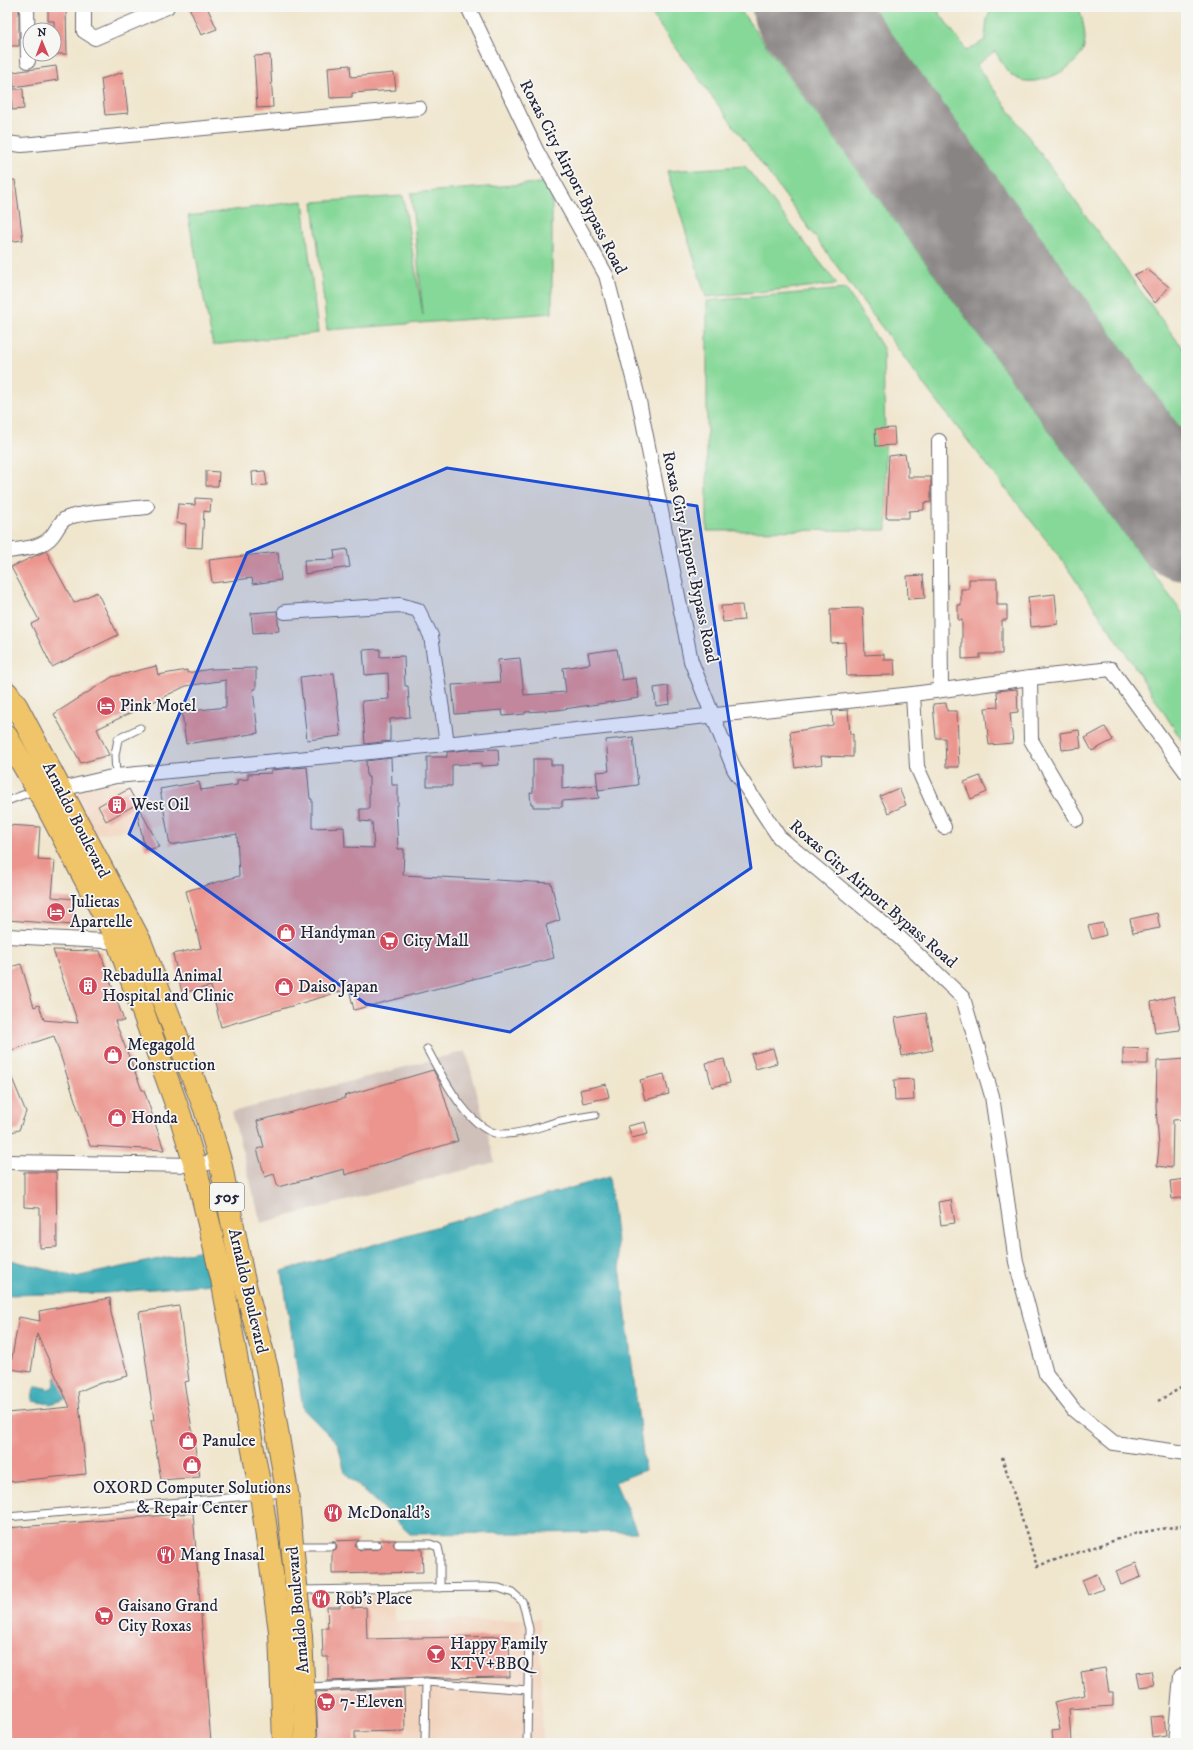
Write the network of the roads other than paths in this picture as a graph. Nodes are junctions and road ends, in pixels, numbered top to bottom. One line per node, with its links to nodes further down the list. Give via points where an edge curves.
1 (27, 7): 5 (street)
2 (84, 7): 3 (street, via 84,31 95,38)
3 (167, 7)
4 (468, 7): 33 (street, Roxas City Airport Bypass Road, via 537,152 606,275 639,401 691,661 734,769 779,837 898,937 963,998 992,1096 1016,1262 1046,1374 1074,1410 1114,1443)
5 (27, 22)
6 (419, 108): 7 (street, via 22,145)
7 (7, 143)
8 (939, 441): 13 (street)
9 (147, 507): 10 (street, via 66,518 44,543)
10 (7, 551)
11 (284, 612): 18 (street, via 400,606 418,610 432,636)
12 (1030, 678): 13 (street); 19 (street, via 1111,669); 23 (street, via 1031,740)
13 (940, 690): 14 (street)
14 (913, 694): 18 (street); 24 (street, via 917,766)
15 (10, 705): 21 (highway, Arnaldo Boulevard / 505)
16 (140, 728): 20 (lane, via 118,739 115,754)
17 (7, 737): 21 (highway, Arnaldo Boulevard / 505)
18 (447, 743): 20 (street)
19 (1186, 772)
20 (116, 776): 21 (street)
21 (47, 793): 22 (lane); 26 (highway, Arnaldo Boulevard / 505); 27 (highway, Arnaldo Boulevard / 505)
22 (7, 801)
23 (1077, 820)
24 (944, 827)
25 (7, 936): 27 (street)
26 (140, 941): 27 (street); 30 (highway, Arnaldo Boulevard / 505, via 205,1109)
27 (118, 942): 32 (highway, Arnaldo Boulevard / 505, via 180,1115)
28 (427, 1049): 29 (lane, via 462,1107 482,1128 502,1134 528,1131 557,1122)
29 (595, 1115)
30 (220, 1161): 32 (street); 34 (highway, Arnaldo Boulevard / 505, via 242,1277 267,1369)
31 (7, 1162): 32 (street)
32 (195, 1165): 35 (highway, Arnaldo Boulevard / 505, via 222,1279)
33 (1186, 1453)
34 (287, 1492): 35 (lane); 40 (highway, Arnaldo Boulevard / 505)
35 (261, 1494): 36 (lane); 48 (highway, Arnaldo Boulevard / 505, via 280,1631)
36 (7, 1517)
37 (398, 1544): 42 (lane, via 430,1544 438,1547)
38 (360, 1545): 39 (lane)
39 (378, 1545)
40 (292, 1546): 41 (lane); 43 (highway, Arnaldo Boulevard / 505)
41 (332, 1546)
42 (440, 1588): 43 (lane); 47 (lane, via 499,1588 512,1593 522,1601 529,1629)
43 (296, 1590): 46 (highway, Arnaldo Boulevard / 505)
44 (1181, 1676): 52 (street)
45 (426, 1682): 46 (lane); 47 (lane); 50 (lane)
46 (304, 1687): 49 (highway, Arnaldo Boulevard / 505)
47 (527, 1690): 51 (lane)
48 (284, 1743)
49 (306, 1743)
50 (425, 1743)
51 (528, 1743)
52 (1175, 1743)

